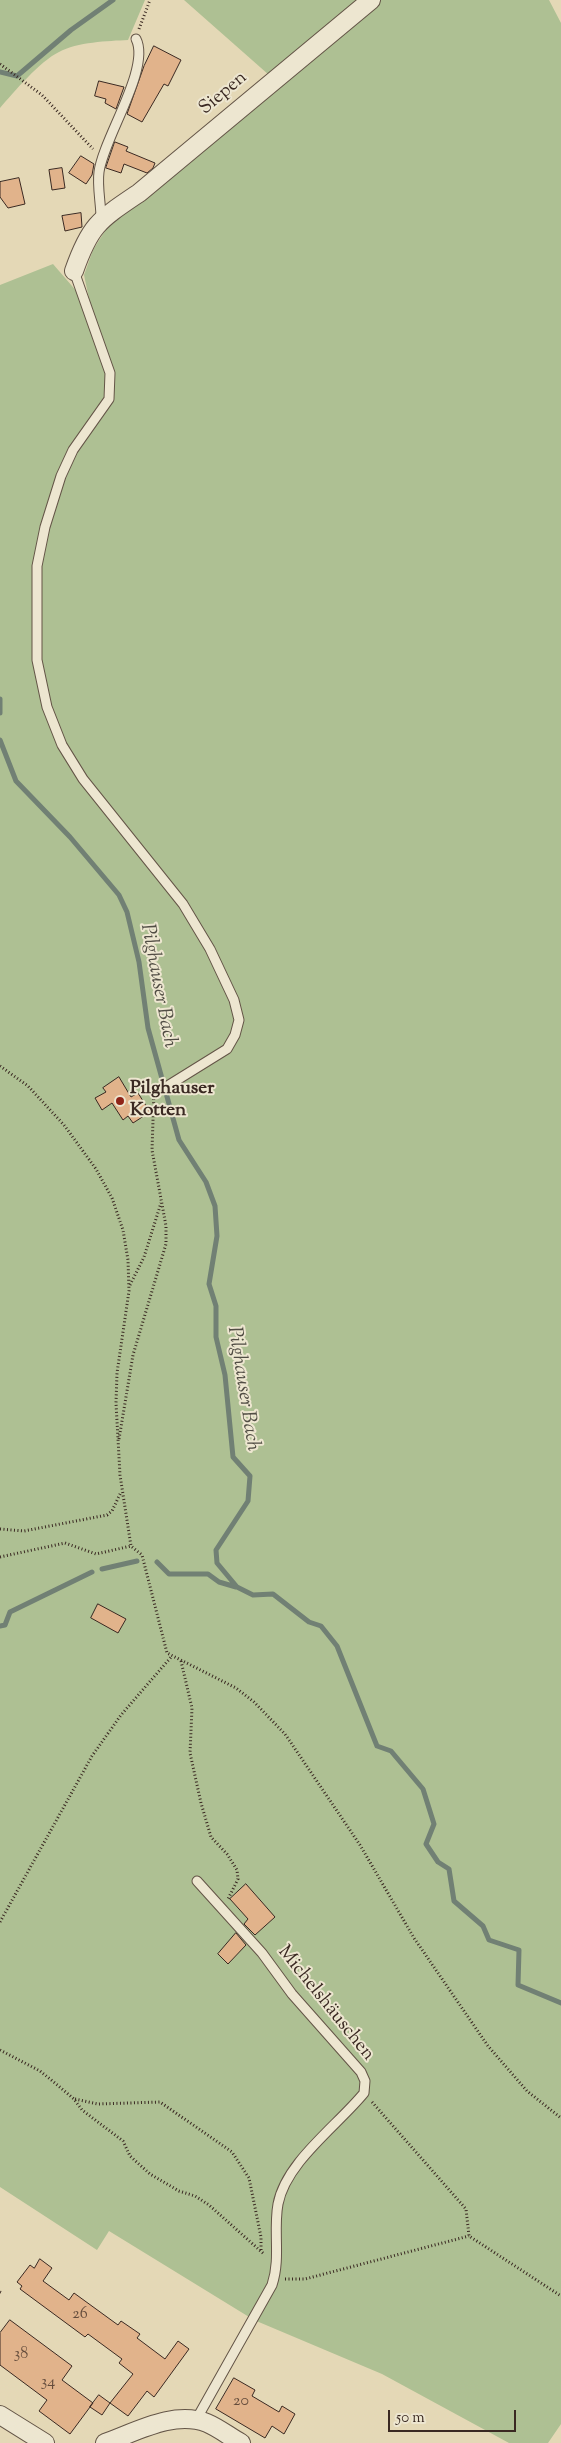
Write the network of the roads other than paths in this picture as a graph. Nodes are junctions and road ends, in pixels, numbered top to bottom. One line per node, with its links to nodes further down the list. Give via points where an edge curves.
1 (371, 0): 3 (street, Siepen, via 139,192)
2 (136, 39): 3 (lane, via 140,55 135,73 99,172)
3 (101, 218): 4 (street, Siepen, via 84,242)
4 (74, 271): 5 (lane, via 110,373 109,399 73,450 45,527 37,566 37,660 47,707 62,745 83,780 183,904 210,949 234,1000 239,1020 236,1035 227,1049)
5 (169, 1085)
6 (196, 1881): 8 (lane, Michelshäuschen, via 262,1952 292,1994 361,2072 365,2081 364,2093 301,2161 287,2181 276,2214 275,2275 267,2296)
7 (0, 2415): 9 (street)
8 (196, 2420): 10 (street, via 172,2420); 11 (street)
9 (45, 2443)
10 (105, 2443)
11 (241, 2443)

